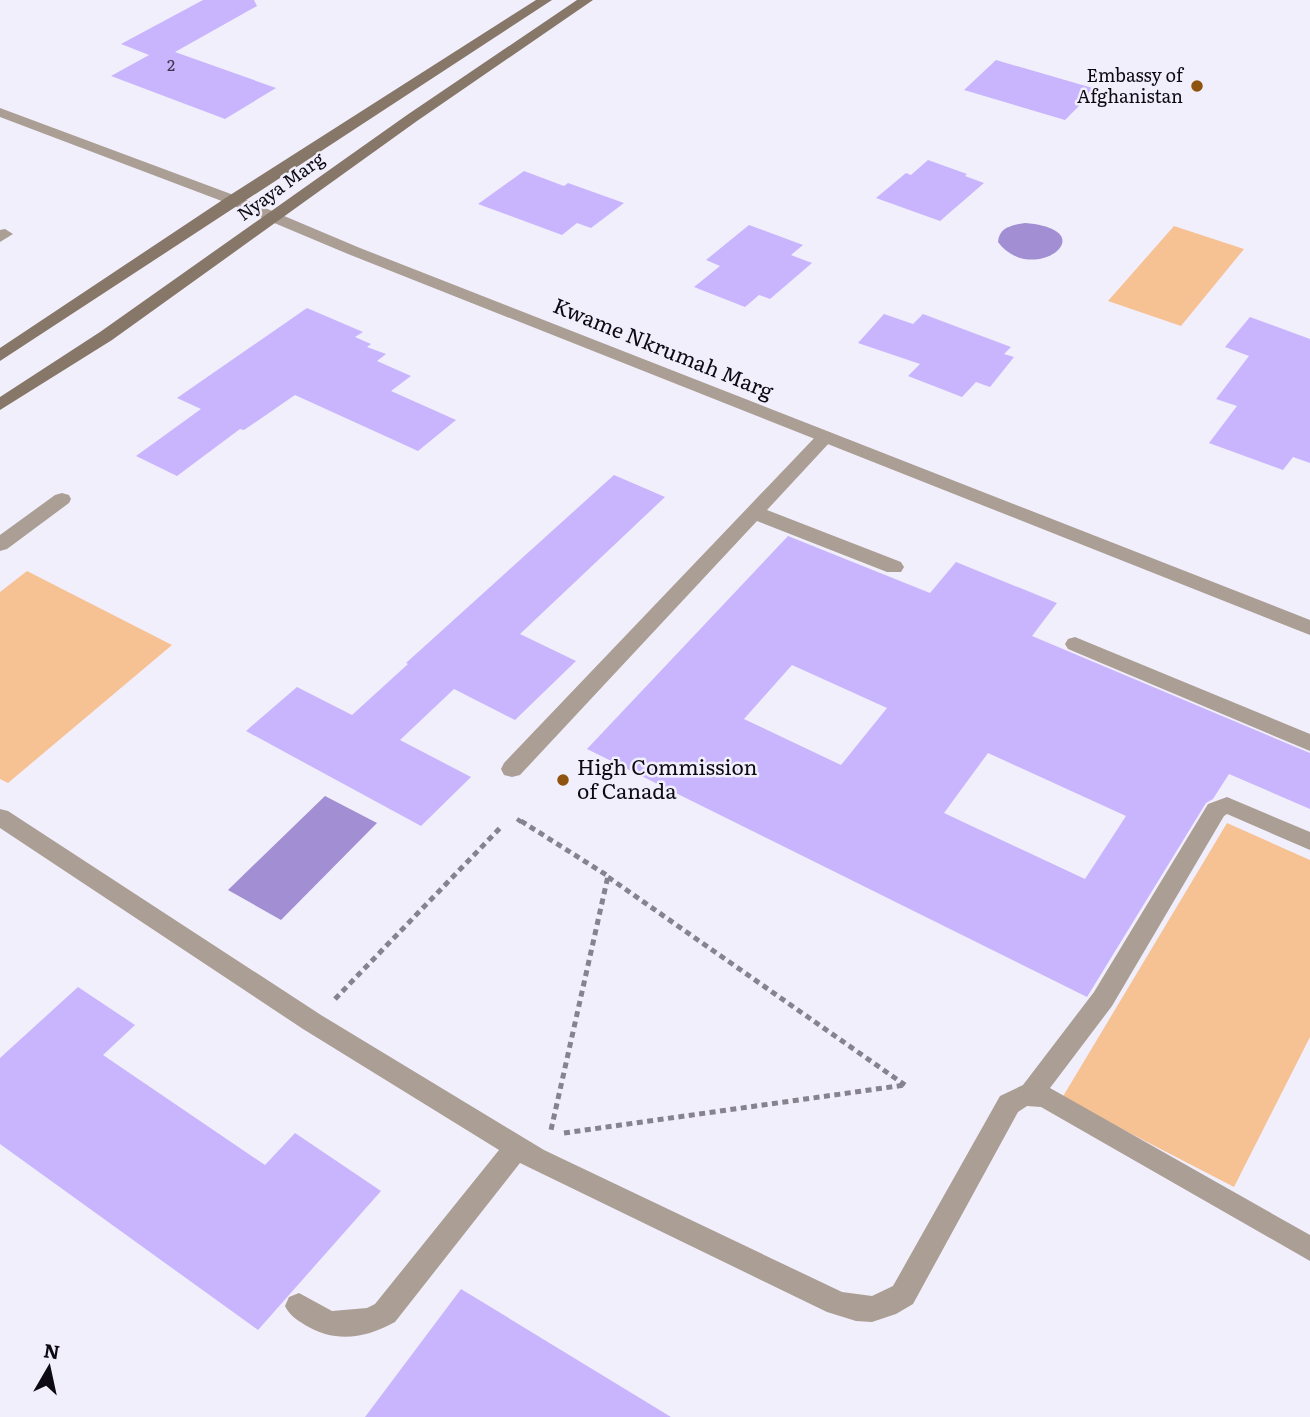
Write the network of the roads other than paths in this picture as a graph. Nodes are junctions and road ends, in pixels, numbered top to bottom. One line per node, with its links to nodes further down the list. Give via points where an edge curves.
1 (545, 0): 4 (street, Nyaya Marg)
2 (586, 0): 5 (street, Nyaya Marg)
3 (0, 112): 4 (street, Kwame Nkrumah Marg)
4 (233, 201): 5 (street, Kwame Nkrumah Marg); 6 (street, Nyaya Marg)
5 (271, 218): 7 (street, Nyaya Marg); 8 (street, Kwame Nkrumah Marg)
6 (0, 356)
7 (0, 405)
8 (825, 437): 10 (street); 13 (street, Kwame Nkrumah Marg)
9 (62, 499): 11 (street)
10 (753, 512): 12 (street); 16 (street)
11 (0, 545)
12 (894, 568)
13 (1310, 628)
14 (1076, 644): 15 (street)
15 (1310, 743)
16 (512, 769)
17 (0, 817): 20 (street, via 312,1022)
18 (1310, 841): 19 (street, via 1227,805 1216,810 1103,999)
19 (1031, 1094): 20 (street, via 1009,1104 903,1295 885,1308 861,1310 824,1297); 21 (street, via 1048,1098)
20 (517, 1147): 22 (street, via 385,1312 370,1321 329,1324)
21 (1310, 1249)
22 (299, 1306)

